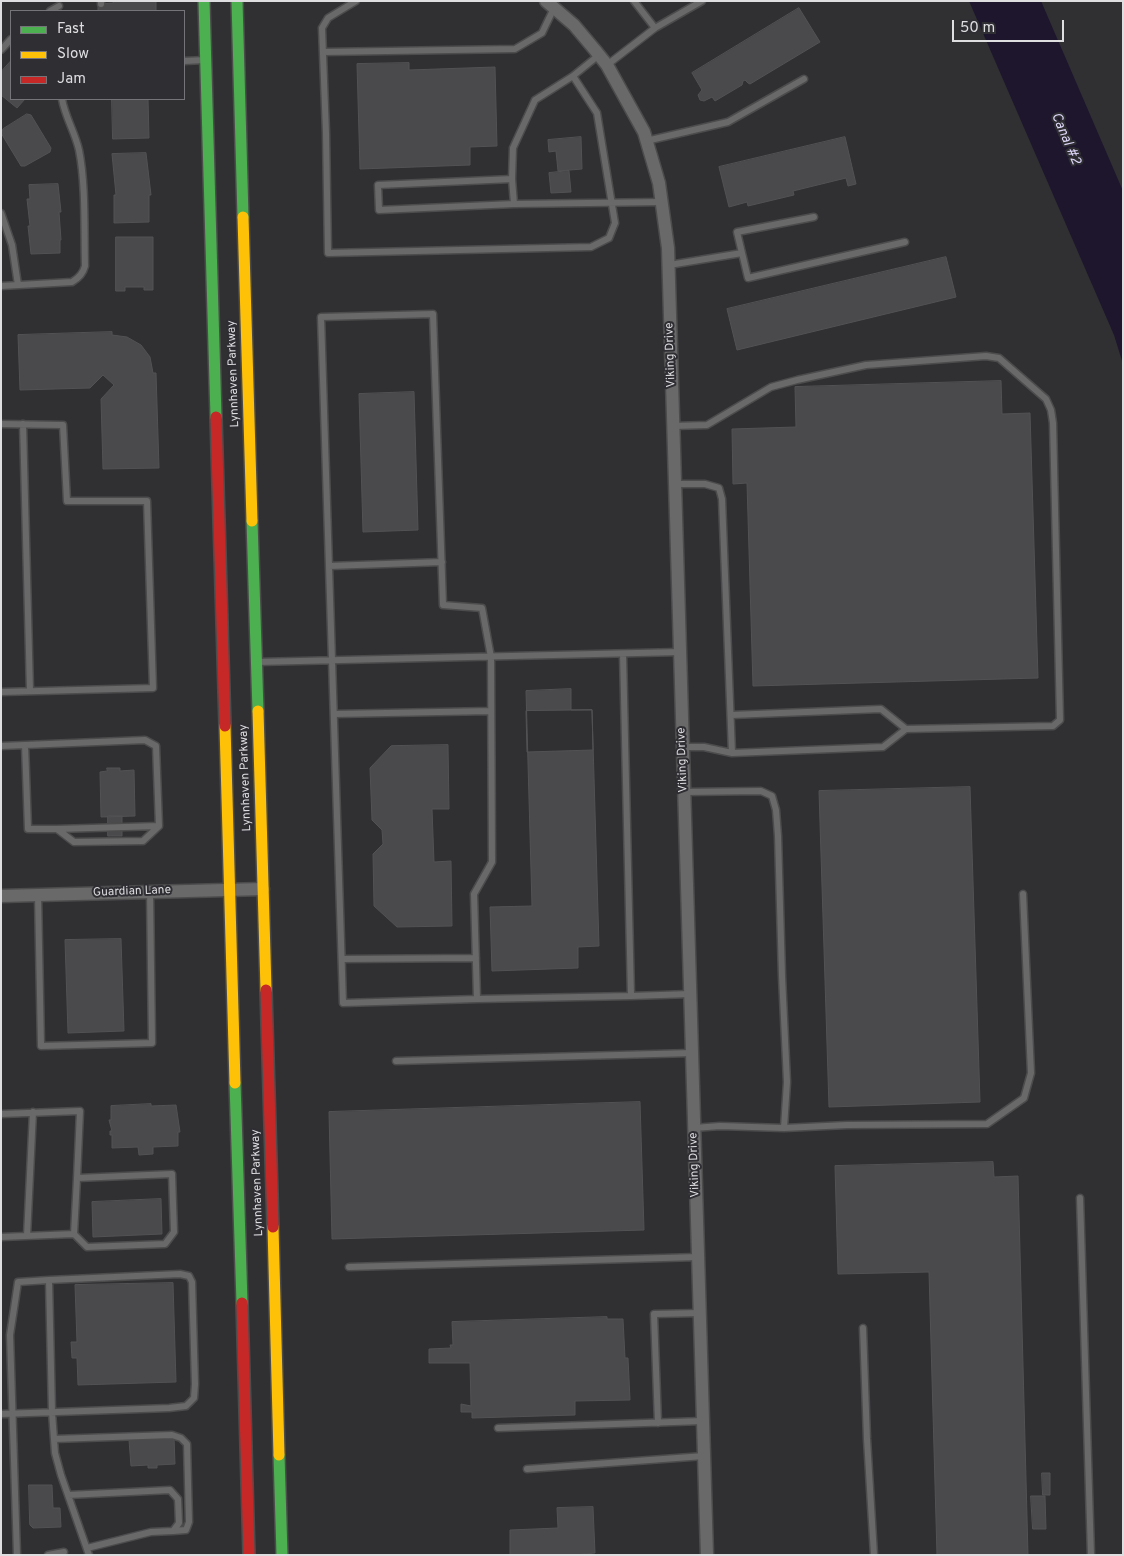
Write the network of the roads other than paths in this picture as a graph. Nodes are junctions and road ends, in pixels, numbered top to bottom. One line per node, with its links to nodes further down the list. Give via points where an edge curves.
1 (204, 1): 11 (main road, Lynnhaven Parkway)
2 (237, 1): 39 (main road, Lynnhaven Parkway)
3 (356, 1): 10 (lane, via 328,18 322,28)
4 (634, 1): 7 (lane)
5 (702, 1): 7 (lane)
6 (550, 4): 10 (lane, via 542,33 515,49); 12 (street, Viking Drive, via 574,25)
7 (655, 28): 12 (lane)
8 (10, 40): 9 (lane)
9 (1, 50)
10 (323, 52): 21 (lane, via 328,253 591,247 609,238 615,223)
11 (206, 60): 13 (lane); 54 (main road, Lynnhaven Parkway)
12 (603, 60): 14 (lane); 17 (street, Viking Drive)
13 (185, 62)
14 (573, 76): 18 (lane, via 535,100 514,148); 21 (lane, via 597,113)
15 (804, 79): 17 (lane, via 728,122)
16 (62, 100): 27 (lane, via 82,167 85,266 79,278 72,282)
17 (646, 141): 19 (street, Viking Drive)
18 (512, 179): 20 (lane); 20 (lane, via 378,185 379,210)
19 (662, 202): 21 (lane); 26 (street, Viking Drive)
20 (514, 204): 21 (lane)
21 (612, 204)
22 (1, 213): 27 (lane, via 12,245)
23 (814, 217): 25 (lane, via 737,232)
24 (905, 242): 25 (lane, via 748,278)
25 (742, 253): 26 (lane)
26 (668, 265): 31 (street, Viking Drive)
27 (18, 285): 28 (lane)
28 (1, 286)
29 (1, 424): 30 (lane)
30 (22, 424): 40 (lane); 40 (lane, via 63,425 67,501 148,501 153,688)
31 (673, 426): 32 (street, Viking Drive); 45 (lane, via 707,425 771,387 866,365 896,362 986,356 999,358 1046,399 1053,423 1060,720 1053,726)
32 (675, 484): 35 (street, Viking Drive); 44 (lane, via 705,484 719,488 722,499)
33 (442, 562): 34 (lane); 34 (lane, via 433,314 321,317); 37 (lane, via 443,605 482,608)
34 (329, 566): 38 (lane)
35 (680, 652): 36 (lane); 48 (street, Viking Drive)
36 (623, 654): 37 (lane); 62 (lane)
37 (491, 657): 38 (lane); 42 (lane)
38 (332, 661): 39 (lane); 43 (lane)
39 (256, 662): 53 (main road, Lynnhaven Parkway)
40 (30, 691): 41 (lane)
41 (1, 692)
42 (491, 711): 43 (lane); 59 (lane, via 492,862 474,894)
43 (334, 714): 60 (lane)
44 (731, 715): 45 (lane, via 882,709); 49 (lane)
45 (906, 729): 49 (lane, via 883,747)
46 (25, 745): 47 (lane); 51 (lane, via 145,740 156,746); 52 (lane, via 28,829)
47 (1, 746)
48 (683, 748): 49 (lane, via 704,747); 50 (street, Viking Drive)
49 (732, 753)
50 (684, 792): 61 (street, Viking Drive); 69 (lane, via 761,791 772,796 778,836 787,1082)
51 (159, 826): 52 (lane); 52 (lane, via 143,841 74,842)
52 (57, 829)
53 (263, 889): 54 (street, Guardian Lane); 96 (main road, Lynnhaven Parkway)
54 (230, 890): 55 (street, Guardian Lane); 95 (main road, Lynnhaven Parkway)
55 (150, 892): 57 (street, Guardian Lane); 57 (lane, via 152,1043 50,1046 41,1046)
56 (1023, 894): 69 (lane, via 1030,1074 1024,1098 987,1124)
57 (38, 895): 58 (street, Guardian Lane)
58 (1, 896)
59 (476, 958): 60 (lane); 63 (lane)
60 (342, 959): 63 (lane, via 343,1003)
61 (690, 994): 62 (lane); 64 (street, Viking Drive)
62 (631, 996): 63 (lane)
63 (477, 999)
64 (692, 1053): 65 (lane); 68 (street, Viking Drive)
65 (396, 1061)
66 (33, 1112): 67 (lane); 70 (lane, via 80,1111); 73 (lane)
67 (1, 1114)
68 (694, 1128): 69 (lane); 75 (street, Viking Drive)
69 (784, 1128)
70 (77, 1178): 72 (lane); 72 (lane, via 172,1174 174,1232 164,1244 87,1247)
71 (1080, 1198): 99 (lane)
72 (74, 1234): 73 (lane)
73 (27, 1236): 74 (lane)
74 (1, 1237)
75 (698, 1257): 76 (lane); 78 (street, Viking Drive)
76 (349, 1267)
77 (49, 1280): 80 (lane); 80 (lane, via 188,1276 192,1282 195,1384 194,1398 186,1406); 82 (lane, via 18,1282 10,1335)
78 (700, 1313): 83 (street, Viking Drive); 84 (lane, via 654,1314)
79 (863, 1328): 98 (lane)
80 (52, 1412): 82 (lane); 86 (lane)
81 (1, 1414): 82 (lane)
82 (12, 1414): 93 (lane)
83 (703, 1421): 84 (lane); 87 (street, Viking Drive)
84 (658, 1423): 85 (lane)
85 (498, 1428)
86 (54, 1439): 89 (lane); 90 (lane, via 172,1435 182,1438 187,1444 189,1522 186,1530)
87 (704, 1456): 88 (lane); 97 (street, Viking Drive)
88 (527, 1469)
89 (68, 1495): 90 (lane, via 170,1490 178,1499 179,1523); 91 (lane)
90 (173, 1531): 91 (lane, via 151,1532)
91 (88, 1551)
92 (64, 1552): 94 (lane)
93 (17, 1555)
94 (48, 1555)
95 (249, 1555)
96 (282, 1555)
97 (707, 1555)
98 (874, 1555)
99 (1091, 1555)

